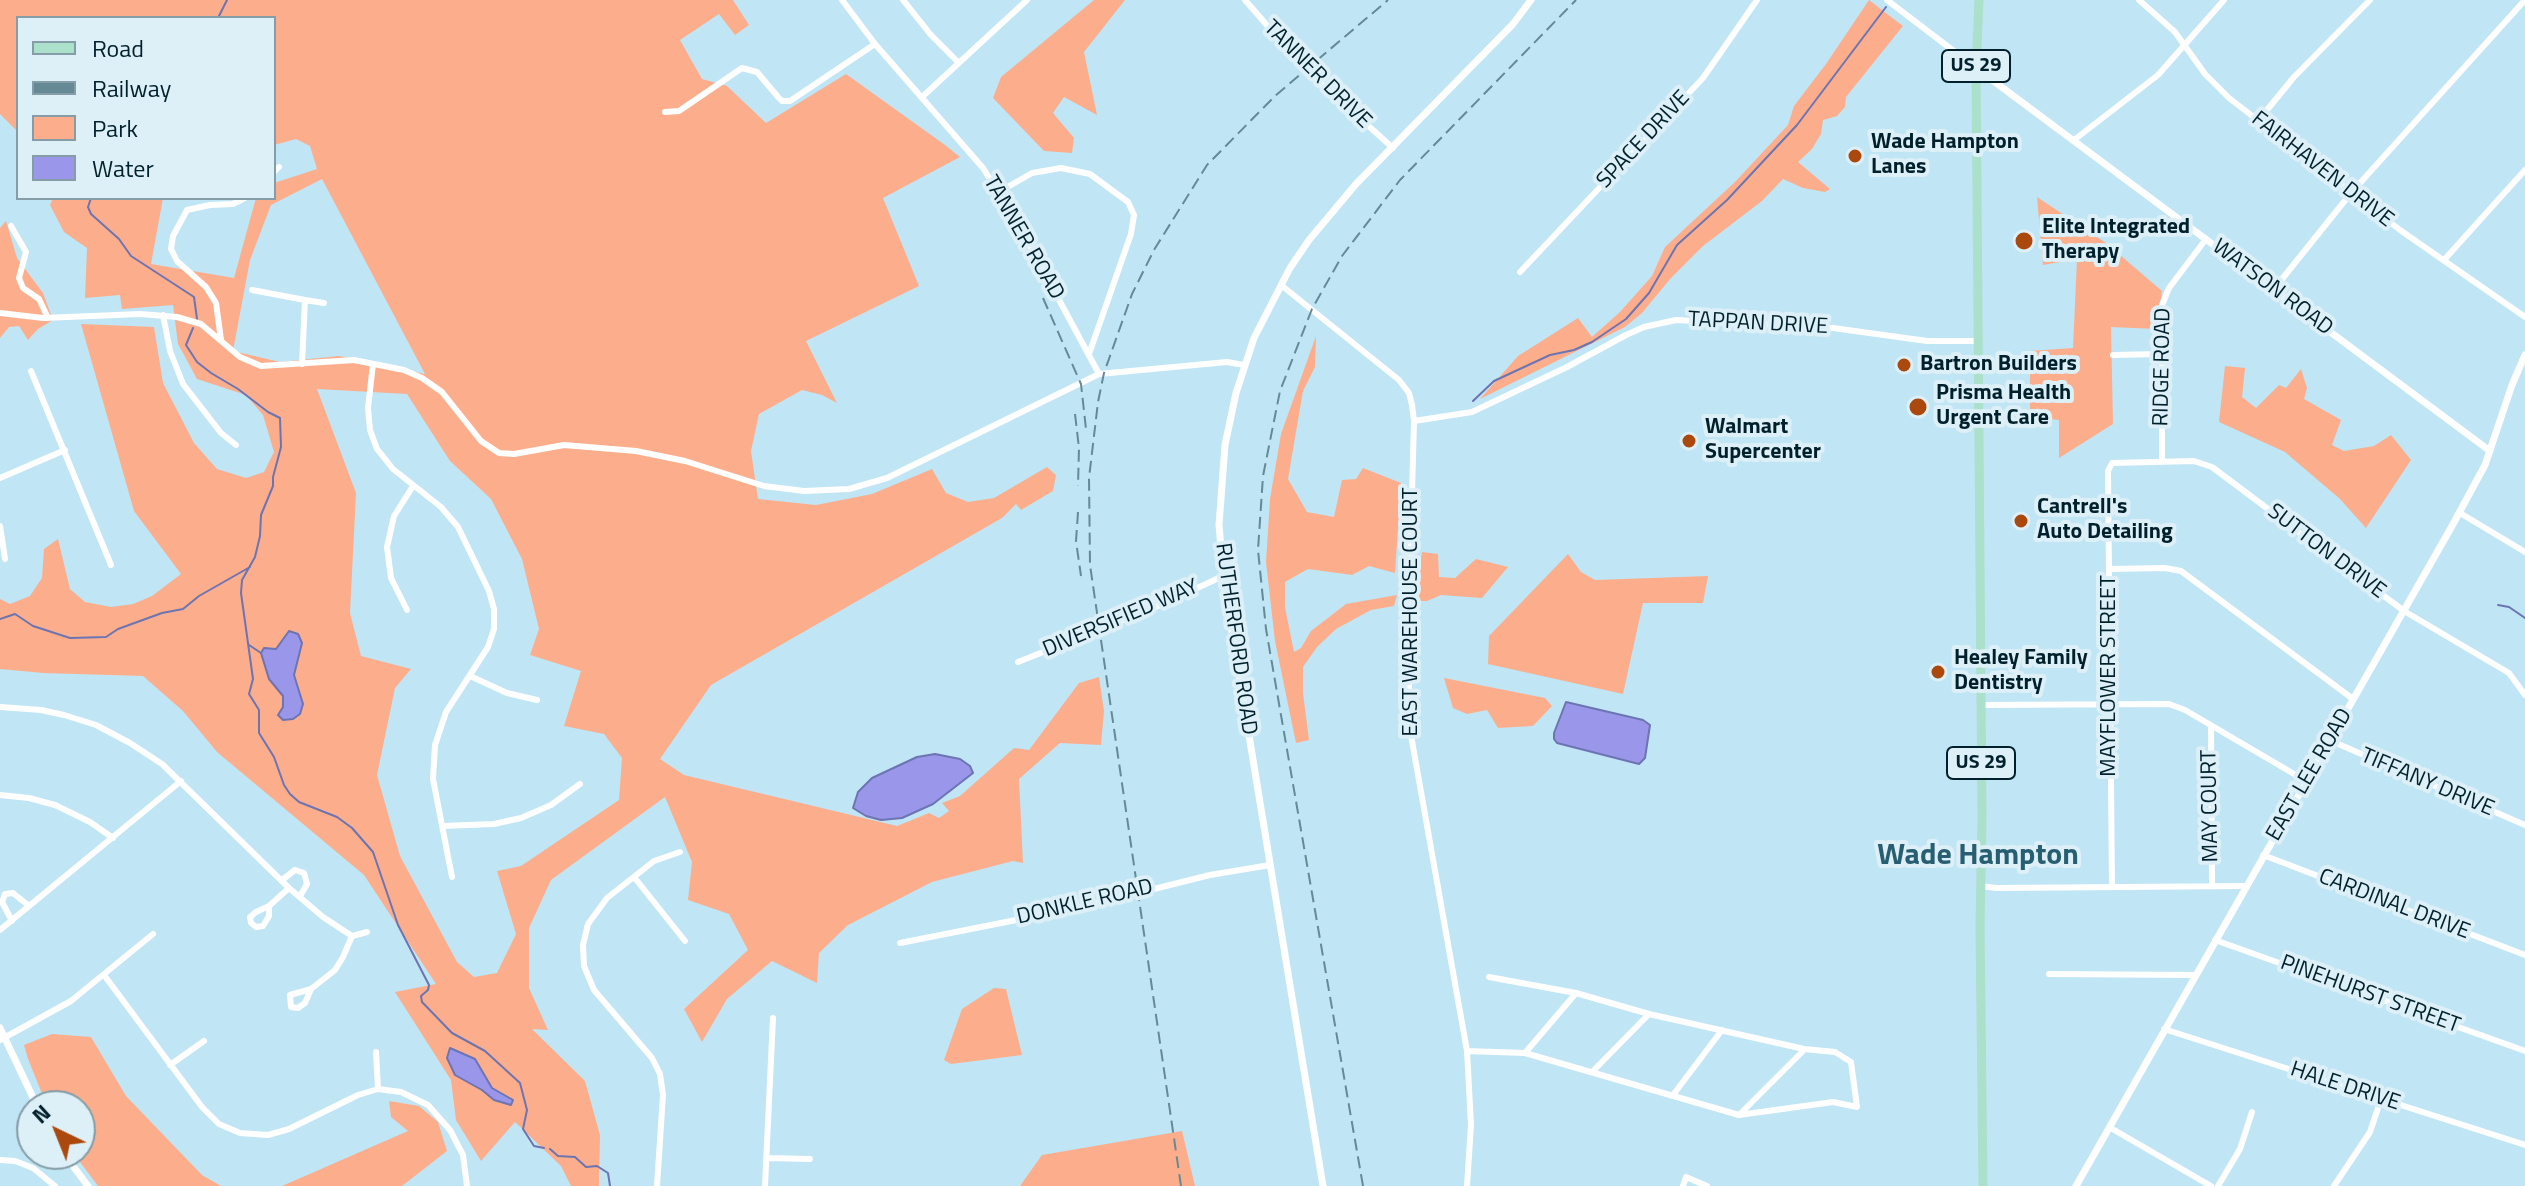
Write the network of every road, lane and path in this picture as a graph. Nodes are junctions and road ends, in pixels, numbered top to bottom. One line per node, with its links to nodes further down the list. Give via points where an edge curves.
1 (842, 0): 15 (street, TANNER ROAD)
2 (903, 0): 17 (street)
3 (1027, 0): 17 (street)
4 (1245, 0): 23 (street, TANNER DRIVE, via 1306,70)
5 (1531, 0): 14 (street, RUTHERFORD ROAD)
6 (1538, 0): 14 (street)
7 (1757, 0): 31 (street, SPACE DRIVE, via 1703,78)
8 (1887, 0): 18 (street)
9 (1979, 0): 18 (main road, US 29)
10 (2139, 0): 16 (street, FAIRHAVEN DRIVE)
11 (2224, 0): 16 (street)
12 (2370, 0): 21 (street)
13 (2525, 0): 26 (street)
14 (1525, 9): 23 (street, RUTHERFORD ROAD)
15 (875, 44): 19 (street, TANNER ROAD); 20 (street, via 790,101 778,97 757,72 742,68 679,111)
16 (2185, 44): 21 (street, FAIRHAVEN DRIVE, via 2217,87); 22 (street, via 2149,82)
17 (958, 62): 19 (street)
18 (1976, 68): 22 (street, WATSON ROAD); 42 (main road, US 29)
19 (922, 97): 25 (street, TANNER ROAD)
20 (665, 112)
21 (2258, 121): 26 (street, FAIRHAVEN DRIVE)
22 (2074, 140): 29 (street, WATSON ROAD)
23 (1393, 148): 32 (street, RUTHERFORD ROAD, via 1320,225)
24 (2525, 170): 30 (street)
25 (999, 192): 43 (street, TANNER ROAD); 43 (street, via 1032,173 1061,168 1090,174 1128,202 1134,215 1131,234)
26 (2351, 193): 30 (street, FAIRHAVEN DRIVE); 33 (street)
27 (241, 200): 41 (street, via 187,210 171,249 216,303)
28 (11, 226): 40 (street, via 26,252 19,278 23,288 39,299)
29 (2206, 239): 33 (street, WATSON ROAD); 44 (street, RIDGE ROAD, via 2165,296)
30 (2444, 260): 39 (street, FAIRHAVEN DRIVE)
31 (1520, 272)
32 (1281, 285): 49 (street, RUTHERFORD ROAD); 52 (street, EAST WAREHOUSE COURT, via 1399,380 1411,399)
33 (2274, 289): 55 (street, WATSON ROAD)
34 (252, 290): 35 (street)
35 (305, 300): 36 (street); 47 (street)
36 (324, 303)
37 (0, 313): 40 (street)
38 (163, 315): 40 (street); 41 (street, via 201,324); 53 (street, via 183,384)
39 (2525, 317)
40 (48, 318)
41 (221, 340): 47 (street, via 257,365)
42 (1979, 341): 52 (street, TAPPAN DRIVE, via 1676,320 1626,335 1486,407); 75 (main road, US 29)
43 (1089, 354): 51 (street, TANNER ROAD)
44 (2161, 354): 45 (street); 56 (street, RIDGE ROAD)
45 (2113, 355)
46 (2525, 355): 55 (street, EAST LEE ROAD)
47 (302, 364): 48 (street)
48 (373, 364): 51 (street, via 404,370 434,385 481,441 499,453 564,445 636,451 764,486 804,491 849,489 887,478); 59 (street, via 371,436 386,461)
49 (1244, 365): 51 (street, via 1227,362); 66 (street, RUTHERFORD ROAD, via 1221,471)
50 (31, 371): 54 (street)
51 (1099, 374)
52 (1414, 421): 123 (street, EAST WAREHOUSE COURT, via 1409,724)
53 (236, 445)
54 (65, 450): 58 (street); 64 (street)
55 (2490, 451): 60 (street, EAST LEE ROAD)
56 (2162, 462): 57 (street, SUTTON DRIVE); 68 (street, SUTTON DRIVE, via 2212,467)
57 (2109, 466): 65 (street, MAYFLOWER STREET)
58 (0, 478)
59 (413, 486): 67 (street, via 394,516 387,547 391,578); 70 (street, via 458,527 492,601 492,638)
60 (2460, 513): 62 (street); 68 (street, EAST LEE ROAD)
61 (0, 526): 63 (street)
62 (2525, 552)
63 (5, 559)
64 (111, 565)
65 (2109, 569): 72 (street, via 2181,571); 74 (street, MAYFLOWER STREET)
66 (1223, 576): 69 (street, DIVERSIFIED WAY); 88 (street, RUTHERFORD ROAD)
67 (407, 610)
68 (2404, 611): 71 (street, SUTTON DRIVE, via 2509,673); 72 (street, EAST LEE ROAD)
69 (1018, 662)
70 (470, 676): 73 (street); 84 (street, via 446,712 435,745 433,779)
71 (2525, 695)
72 (2353, 699): 78 (street, EAST LEE ROAD)
73 (537, 700)
74 (2110, 702): 75 (street); 77 (street, via 2169,704); 95 (street, MAYFLOWER STREET)
75 (1980, 705): 92 (main road, US 29)
76 (0, 707): 79 (street, via 88,722 147,753)
77 (2211, 725): 80 (street); 93 (street, MAY COURT)
78 (2329, 740): 80 (street, EAST LEE ROAD); 83 (street, TIFFANY DRIVE)
79 (181, 781): 85 (street); 91 (street)
80 (2306, 781): 87 (street, EAST LEE ROAD)
81 (580, 784): 84 (street, via 521,818)
82 (0, 795): 85 (street, via 55,805)
83 (2525, 825)
84 (442, 826): 89 (street)
85 (113, 838): 98 (street)
86 (680, 852): 90 (street, via 654,861)
87 (2263, 855): 94 (street, EAST LEE ROAD); 108 (street, CARDINAL DRIVE)
88 (1270, 865): 107 (street, DONKLE ROAD); 144 (street, RUTHERFORD ROAD)
89 (452, 877)
90 (634, 877): 106 (street); 142 (street, via 595,913 583,956 596,992 660,1074)
91 (282, 880): 96 (street); 97 (street, via 293,871 304,873 307,884)
92 (1980, 886): 95 (street); 148 (main road, US 29)
93 (2212, 886): 94 (street); 95 (street)
94 (2246, 886): 105 (street, EAST LEE ROAD)
95 (2112, 887)
96 (289, 888): 97 (street); 99 (street)
97 (300, 896): 104 (street)
98 (29, 906): 100 (street); 100 (street, via 13,893 5,894 2,902)
99 (269, 906)
100 (12, 921): 101 (street)
101 (0, 930)
102 (367, 932): 104 (street)
103 (153, 934): 110 (street)
104 (352, 936): 113 (street, via 338,966)
105 (2215, 940): 111 (street, EAST LEE ROAD); 124 (street, PINEHURST STREET)
106 (685, 941)
107 (900, 943)
108 (2525, 955)
109 (2049, 974): 111 (street)
110 (104, 975): 120 (street, via 61,1007); 127 (street)
111 (2194, 975): 118 (street, EAST LEE ROAD)
112 (1489, 977): 114 (street)
113 (311, 989)
114 (1576, 993): 115 (street); 126 (street)
115 (1649, 1014): 119 (street); 128 (street)
116 (773, 1018): 137 (street)
117 (0, 1028): 120 (street)
118 (2164, 1029): 132 (street, HALE DRIVE); 135 (street, EAST LEE ROAD)
119 (1722, 1030): 122 (street); 131 (street)
120 (2, 1038): 130 (street)
121 (204, 1041): 127 (street)
122 (1804, 1049): 134 (street); 134 (street, via 1835,1052 1851,1062 1857,1107 1833,1102)
123 (1467, 1051): 126 (street); 145 (street, EAST WAREHOUSE COURT)
124 (2525, 1051)
125 (376, 1052): 129 (street)
126 (1525, 1053): 128 (street)
127 (170, 1065): 129 (street, via 212,1118 251,1135 283,1131)
128 (1593, 1071): 131 (street)
129 (378, 1089): 141 (street, via 408,1094 434,1111 459,1146)
130 (29, 1090)
131 (1673, 1095): 134 (street)
132 (2381, 1099): 136 (street, HALE DRIVE); 152 (street, via 2370,1132)
133 (2252, 1112): 151 (street, via 2240,1149)
134 (1739, 1115)
135 (2109, 1127): 149 (street, EAST LEE ROAD); 150 (street)
136 (2525, 1145)
137 (769, 1158): 138 (street); 143 (street)
138 (810, 1159)
139 (0, 1160): 140 (street, via 33,1168)
140 (55, 1186)
141 (467, 1186)
142 (657, 1186)
143 (765, 1186)
144 (1323, 1186)
145 (1467, 1186)
146 (1683, 1186): 147 (street, via 1686,1177)
147 (1707, 1186)
148 (1983, 1186)
149 (2076, 1186)
150 (2210, 1186)
151 (2218, 1186)
152 (2334, 1186)

